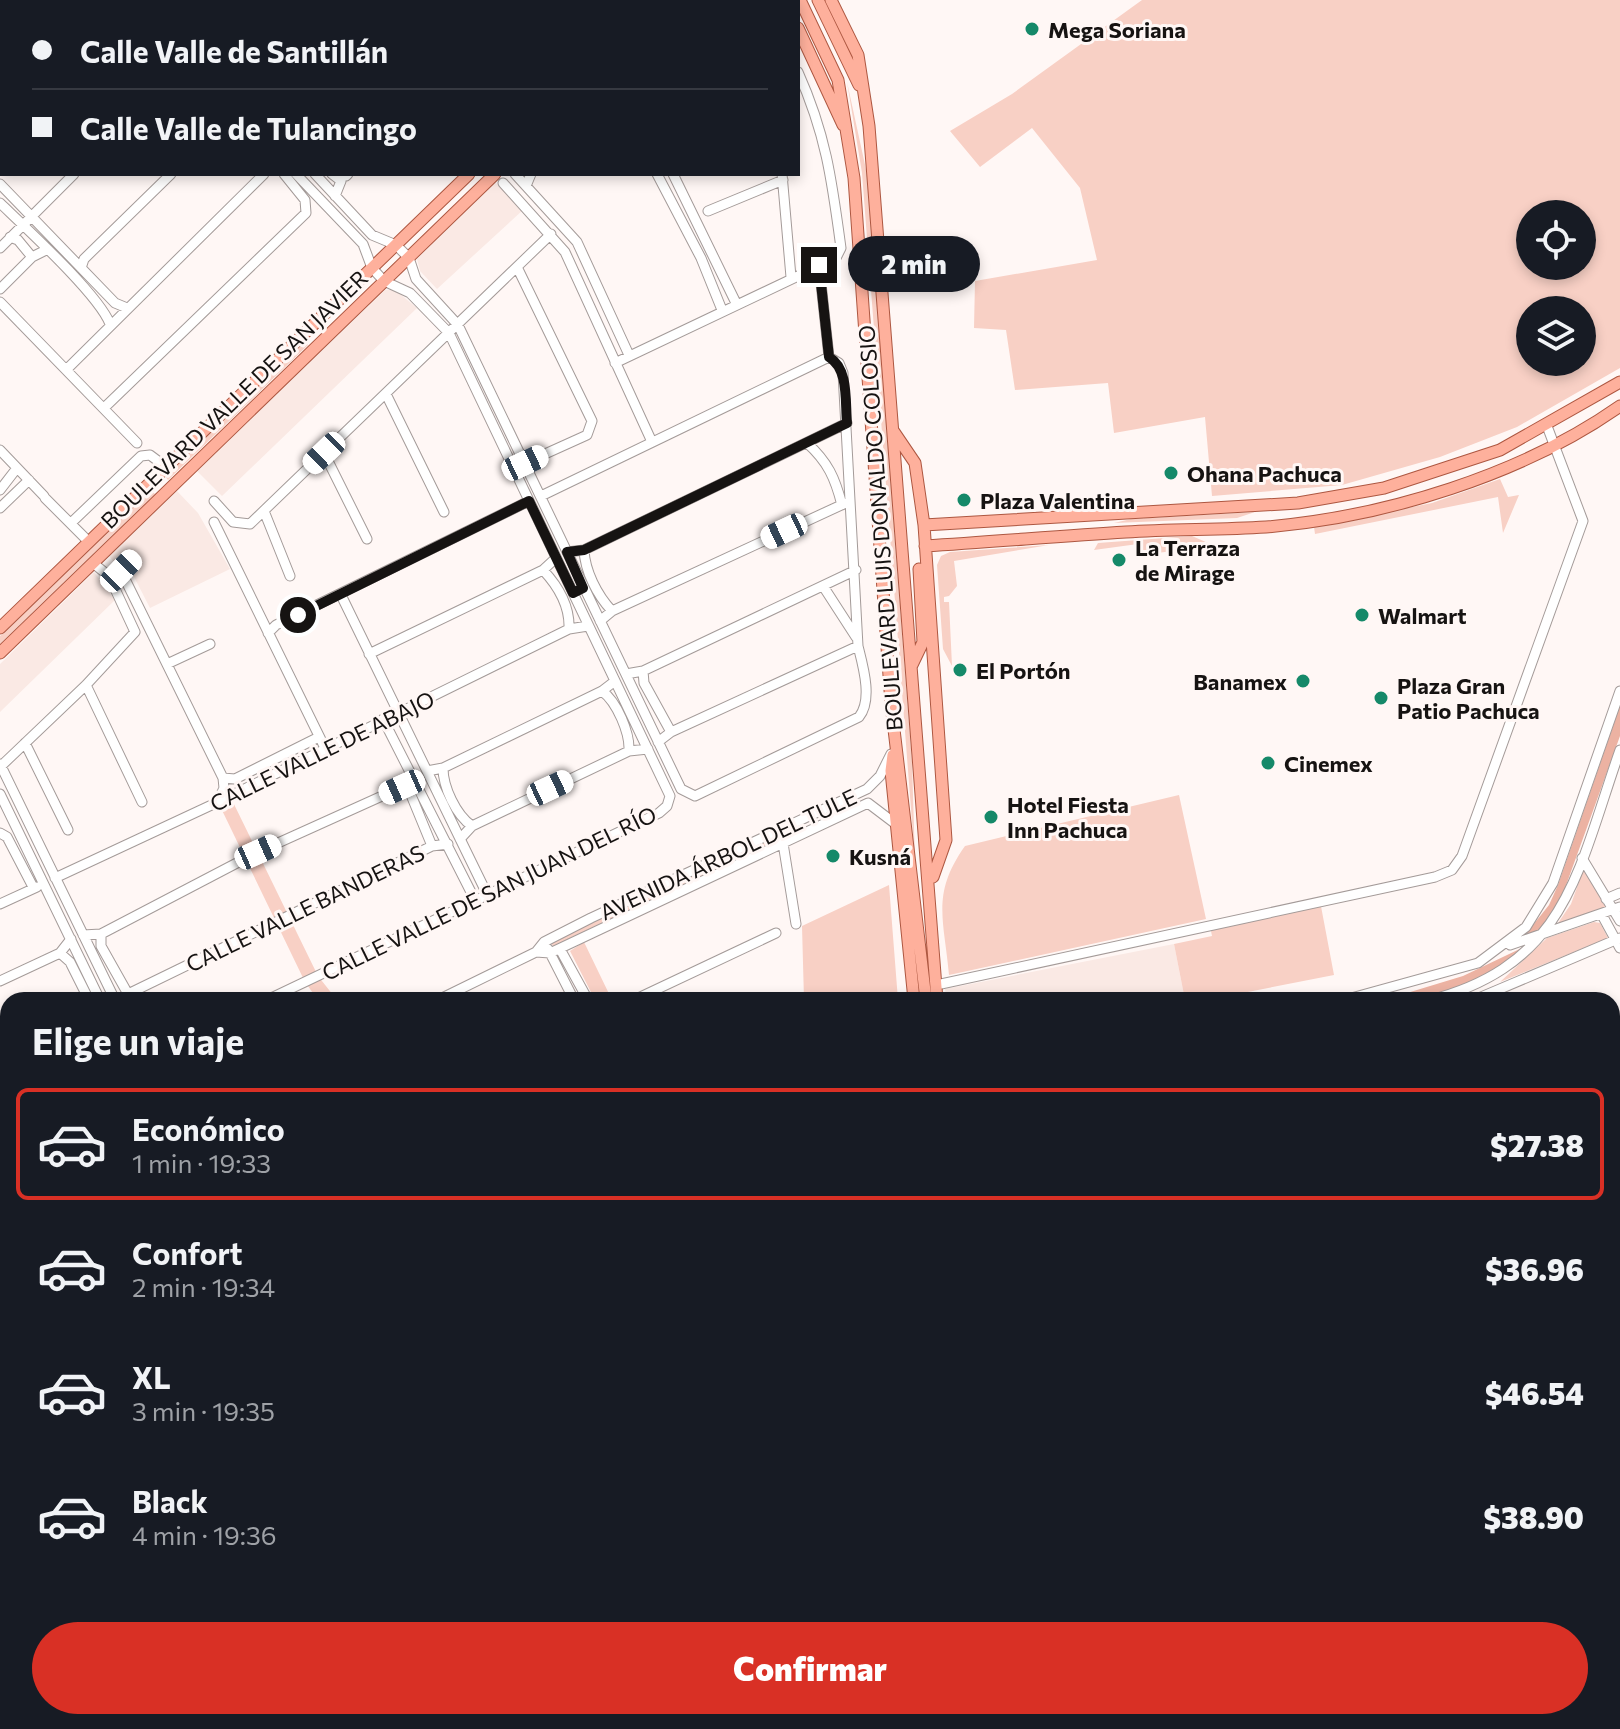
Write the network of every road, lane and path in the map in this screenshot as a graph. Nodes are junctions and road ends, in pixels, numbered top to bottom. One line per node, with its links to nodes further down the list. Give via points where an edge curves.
1 (800, 0): 7 (main road, BOULEVARD LUIS DONALDO COLOSIO, via 844,104)
2 (818, 0): 6 (main road, BOULEVARD LUIS DONALDO COLOSIO)
3 (831, 0): 6 (main road, BOULEVARD LUIS DONALDO COLOSIO, via 858,55)
4 (800, 32): 7 (main road, BOULEVARD LUIS DONALDO COLOSIO)
5 (800, 76): 38 (street, via 829,156 841,248 836,258)
6 (863, 93): 67 (main road, BOULEVARD LUIS DONALDO COLOSIO)
7 (848, 137): 127 (main road, BOULEVARD LUIS DONALDO COLOSIO)
8 (72, 176): 27 (street)
9 (169, 176): 41 (street, via 84,259)
10 (262, 176): 50 (street)
11 (286, 176): 64 (street, via 305,200 306,213)
12 (298, 176): 32 (street)
13 (317, 176): 24 (street)
14 (467, 176): 33 (main road, BOULEVARD VALLE DE SAN JAVIER)
15 (517, 176): 23 (street)
16 (530, 176): 23 (street)
17 (658, 176): 51 (street)
18 (674, 176): 49 (street)
19 (345, 177): 24 (street)
20 (782, 177): 26 (street); 43 (street)
21 (499, 178): 29 (street); 37 (main road, BOULEVARD VALLE DE SAN JAVIER)
22 (0, 184): 27 (street)
23 (526, 186): 57 (street, via 577,242)
24 (335, 196): 30 (street)
25 (0, 203): 28 (street)
26 (708, 211)
27 (31, 216): 28 (street); 41 (street)
28 (22, 225): 31 (street); 35 (street)
29 (551, 234): 39 (street); 59 (street, via 565,252)
30 (372, 235): 32 (street); 33 (street)
31 (10, 237): 34 (street); 36 (street)
32 (363, 244): 40 (street)
33 (396, 245): 37 (street); 40 (main road, BOULEVARD VALLE DE SAN JAVIER)
34 (0, 248)
35 (46, 250): 36 (street); 45 (street)
36 (32, 257): 47 (street)
37 (409, 258): 42 (street); 44 (main road, BOULEVARD VALLE DE SAN JAVIER)
38 (819, 265): 43 (street); 58 (street)
39 (517, 267): 53 (street); 74 (street, via 592,421 587,435)
40 (372, 268): 44 (street); 54 (main road, BOULEVARD VALLE DE SAN JAVIER)
41 (84, 272): 45 (street); 50 (street)
42 (414, 275): 46 (street); 53 (street)
43 (791, 277): 49 (street)
44 (384, 281): 46 (street); 56 (main road, BOULEVARD VALLE DE SAN JAVIER)
45 (80, 284): 52 (street)
46 (401, 287): 55 (street)
47 (0, 289)
48 (0, 302): 60 (street)
49 (736, 303): 51 (street)
50 (127, 308): 52 (street)
51 (722, 310): 57 (street)
52 (110, 324): 60 (street)
53 (458, 325): 55 (street); 74 (street)
54 (308, 330): 56 (main road); 75 (main road, BOULEVARD VALLE DE SAN JAVIER)
55 (449, 333): 62 (street); 83 (street)
56 (321, 343): 98 (main road, BOULEVARD VALLE DE SAN JAVIER)
57 (629, 355): 59 (street)
58 (829, 357): 65 (street, via 843,373); 68 (street)
59 (615, 363): 68 (street)
60 (66, 370): 64 (street)
61 (1620, 382): 66 (main road)
62 (386, 394): 73 (street); 87 (street)
63 (1620, 406): 71 (main road)
64 (104, 408): 69 (street)
65 (847, 423): 70 (street); 84 (street)
66 (1547, 426): 71 (street); 78 (main road, via 1500,450)
67 (893, 432): 90 (main road, via 915,463); 116 (main road, BOULEVARD LUIS DONALDO COLOSIO)
68 (652, 442): 80 (street)
69 (137, 443)
70 (807, 443): 84 (street, via 834,474); 94 (street)
71 (1555, 445): 81 (main road, via 1470,482); 189 (street, via 1583,521 1462,856 1452,870)
72 (0, 450): 76 (street)
73 (324, 453): 86 (street); 91 (street)
74 (525, 463): 80 (street)
75 (166, 467): 89 (street, via 146,453); 92 (main road, BOULEVARD VALLE DE SAN JAVIER)
76 (17, 468): 77 (street); 79 (street)
77 (29, 480): 85 (street); 89 (street)
78 (1407, 481): 81 (main road); 90 (main road, via 1298,503)
79 (0, 490)
80 (541, 496): 95 (street)
81 (1412, 498): 93 (main road, via 1266,527)
82 (214, 501): 86 (street, via 242,525)
83 (529, 501): 96 (street); 104 (street)
84 (846, 503): 100 (street); 105 (street)
85 (0, 508)
86 (264, 511): 101 (street)
87 (444, 512)
88 (214, 522): 110 (street)
89 (71, 523): 92 (street)
90 (924, 525): 93 (main road)
91 (367, 539)
92 (89, 542): 108 (main road, BOULEVARD VALLE DE SAN JAVIER)
93 (925, 546): 116 (main road, via 919,557 923,642); 163 (main road, via 946,840)
94 (584, 550): 95 (street); 105 (street, via 596,588)
95 (567, 552): 103 (street)
96 (556, 558): 99 (street); 103 (street)
97 (133, 559): 115 (street, via 121,571)
98 (93, 563): 113 (main road, BOULEVARD VALLE DE SAN JAVIER); 120 (street, via 109,576 135,632)
99 (543, 570): 109 (street, via 569,615); 114 (street)
100 (856, 570): 102 (street); 111 (street)
101 (290, 576)
102 (823, 586): 111 (street); 117 (street)
103 (578, 590): 106 (street); 107 (street)
104 (341, 595): 110 (street); 114 (street)
105 (612, 611): 106 (street)
106 (600, 621): 118 (street)
107 (588, 626): 109 (street, CALLE VALLE DE ABAJO); 119 (street)
108 (0, 628)
109 (569, 629): 124 (street, CALLE VALLE DE ABAJO)
110 (268, 633): 129 (street)
111 (858, 643): 128 (street); 130 (street, via 865,707 859,717 695,796 687,794)
112 (210, 644): 115 (street)
113 (0, 653)
114 (369, 654): 124 (street)
115 (167, 664): 141 (street)
116 (912, 665): 163 (main road, BOULEVARD LUIS DONALDO COLOSIO)
117 (643, 671): 118 (street); 128 (street, via 644,683)
118 (626, 674): 123 (street)
119 (615, 681): 121 (street); 125 (street)
120 (86, 685): 131 (street); 145 (street)
121 (602, 691): 136 (street, via 610,697); 138 (street)
122 (1620, 691): 182 (street, via 1553,883 1537,913)
123 (643, 708): 125 (street); 130 (street)
124 (398, 713): 126 (street, CALLE VALLE DE ABAJO); 139 (street)
125 (631, 714): 134 (street)
126 (383, 719): 133 (street, CALLE VALLE DE ABAJO); 140 (street)
127 (894, 726): 132 (main road, BOULEVARD LUIS DONALDO COLOSIO); 204 (main road, BOULEVARD LUIS DONALDO COLOSIO)
128 (671, 732): 130 (street)
129 (319, 737): 133 (street); 141 (street, CALLE VALLE DE ABAJO, via 235,779)
130 (658, 742)
131 (25, 743): 137 (street); 154 (street)
132 (894, 747): 143 (street, AVENIDA ÁRBOL DEL TULE); 151 (main road, BOULEVARD LUIS DONALDO COLOSIO)
133 (325, 748): 146 (street, CALLE VALLE DE ABAJO)
134 (648, 749): 136 (street); 167 (street, CALLE VALLE DE SAN JUAN DEL RÍO, via 670,796 667,806)
135 (1620, 750): 161 (street)
136 (629, 751): 152 (street)
137 (0, 765): 162 (street)
138 (443, 768): 139 (street); 152 (street, via 443,780 462,820)
139 (427, 771): 148 (street)
140 (414, 777): 142 (street); 149 (street)
141 (223, 778): 146 (street)
142 (402, 787): 160 (street, via 411,795); 176 (street, via 258,852)
143 (867, 789): 147 (street); 150 (street, AVENIDA ÁRBOL DEL TULE)
144 (0, 794): 165 (street)
145 (142, 802)
146 (218, 802): 162 (street, CALLE VALLE DE ABAJO)
147 (868, 803): 151 (street, AVENIDA ÁRBOL DEL TULE); 156 (street, AVENIDA ÁRBOL DEL TULE)
148 (443, 805): 149 (street); 157 (street)
149 (431, 811): 159 (street)
150 (793, 822): 153 (street, AVENIDA ÁRBOL DEL TULE); 156 (street)
151 (897, 825): 203 (main road, BOULEVARD LUIS DONALDO COLOSIO)
152 (472, 826): 157 (street)
153 (779, 829): 158 (street); 180 (street, AVENIDA ÁRBOL DEL TULE)
154 (68, 830)
155 (0, 833): 164 (street)
156 (797, 835): 158 (street, AVENIDA ÁRBOL DEL TULE)
157 (460, 839): 167 (street)
158 (783, 841): 174 (street); 183 (street, AVENIDA ÁRBOL DEL TULE)
159 (448, 844): 160 (street, CALLE VALLE BANDERAS); 169 (street)
160 (432, 846): 196 (street, CALLE VALLE BANDERAS)
161 (1582, 858): 168 (street); 178 (street, via 1558,915)
162 (55, 878): 177 (street)
163 (930, 882): 189 (main road, BOULEVARD LUIS DONALDO COLOSIO); 205 (main road, BOULEVARD LUIS DONALDO COLOSIO)
164 (33, 887): 165 (street); 170 (street)
165 (44, 887): 179 (street)
166 (1620, 893): 168 (street)
167 (487, 894): 169 (street, CALLE VALLE DE SAN JUAN DEL RÍO)
168 (1606, 899): 171 (street)
169 (475, 900): 197 (street, CALLE VALLE DE SAN JUAN DEL RÍO)
170 (0, 904)
171 (1617, 909): 172 (street); 173 (street)
172 (1602, 915): 178 (street); 181 (street)
173 (1620, 921)
174 (796, 924)
175 (776, 933): 202 (street)
176 (101, 934): 177 (street); 195 (street, via 101,946)
177 (83, 935): 186 (street)
178 (1543, 935): 182 (street); 191 (street, via 1508,968)
179 (71, 939): 185 (street); 187 (street)
180 (544, 942): 183 (street); 184 (street)
181 (1619, 942): 210 (street)
182 (1504, 947): 207 (street, via 1478,963)
183 (555, 951): 184 (street); 190 (street); 199 (street)
184 (536, 952): 198 (street)
185 (60, 953): 188 (street); 192 (street)
186 (100, 972): 187 (street); 194 (street)
187 (90, 976): 193 (street)
188 (0, 981)
189 (941, 984): 206 (main road, BOULEVARD LUIS DONALDO COLOSIO)
190 (580, 985): 200 (street); 201 (street)
191 (1476, 986): 208 (street); 209 (street)
192 (85, 992)
193 (97, 992)
194 (111, 992)
195 (123, 992)
196 (135, 992)
197 (284, 992)
198 (454, 992)
199 (571, 992)
200 (574, 992)
201 (584, 992)
202 (651, 992)
203 (913, 992)
204 (925, 992)
205 (939, 992)
206 (940, 992)
207 (1375, 992)
208 (1461, 992)
209 (1477, 992)
210 (1493, 992)

